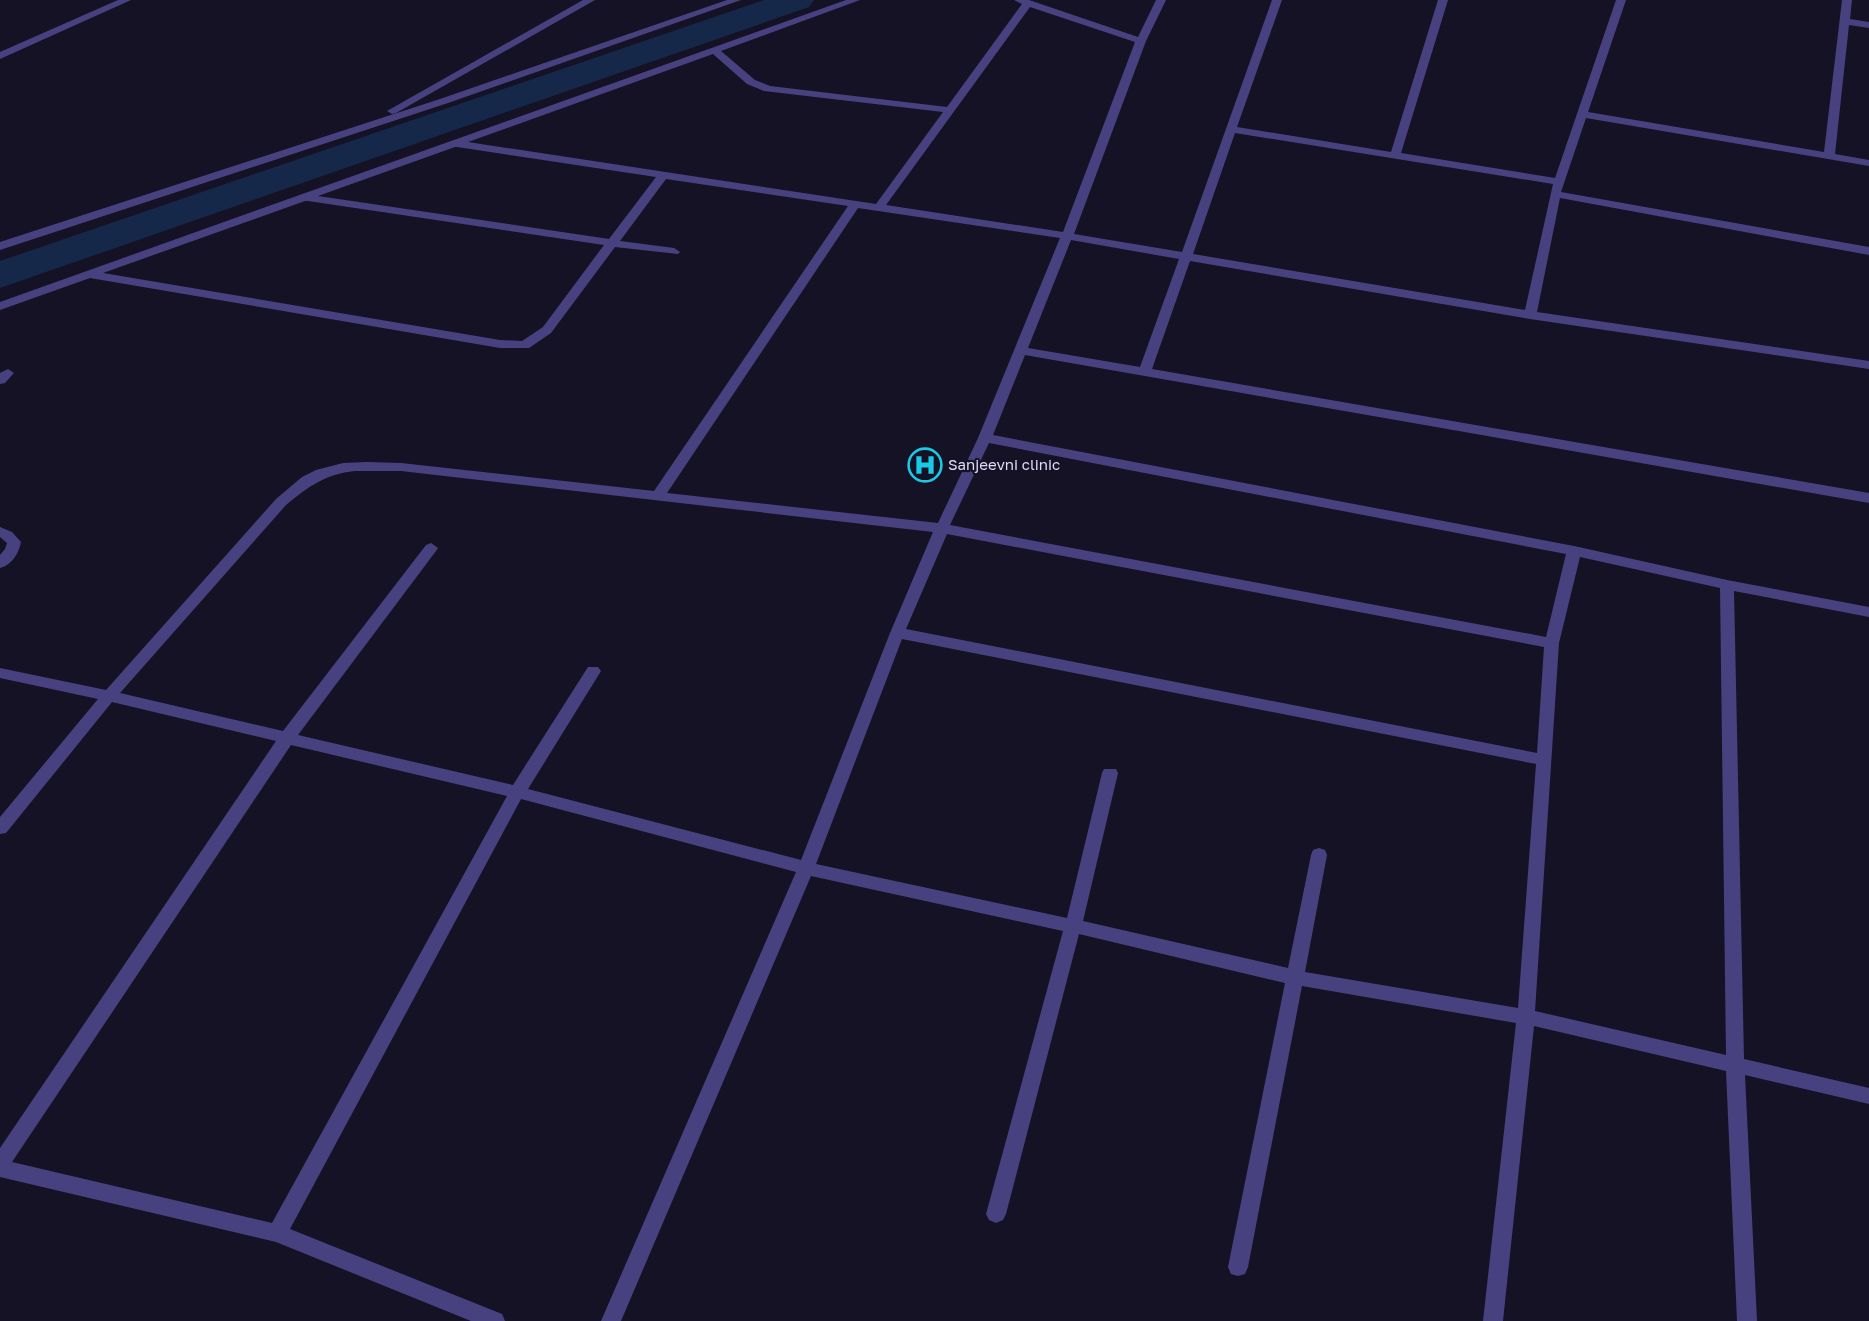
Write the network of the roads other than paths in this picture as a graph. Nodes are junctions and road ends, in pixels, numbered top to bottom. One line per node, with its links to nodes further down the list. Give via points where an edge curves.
1 (126, 0): 15 (street)
2 (590, 0): 18 (street)
3 (736, 0): 18 (street)
4 (855, 0): 14 (street)
5 (1161, 0): 13 (street)
6 (1277, 0): 19 (street)
7 (1443, 0): 21 (street)
8 (1621, 0): 17 (street)
9 (1847, 0): 11 (street)
10 (1023, 2): 13 (street); 16 (street)
11 (1845, 21): 12 (street); 22 (street)
12 (1869, 25)
13 (1141, 41): 29 (street)
14 (715, 51): 16 (street, via 751,82 768,89); 20 (street)
15 (0, 56)
16 (949, 110): 28 (street)
17 (1582, 114): 22 (street); 25 (street)
18 (364, 127): 31 (street)
19 (1231, 129): 21 (street); 34 (street)
20 (458, 144): 24 (street); 26 (street)
21 (1395, 156): 25 (street)
22 (1829, 156): 23 (street)
23 (1869, 163)
24 (663, 174): 27 (street); 30 (street)
25 (1557, 188): 32 (street); 37 (street)
26 (305, 198): 30 (street); 35 (street)
27 (856, 203): 28 (street); 42 (street)
28 (879, 207): 29 (street)
29 (1067, 236): 34 (street); 38 (street)
30 (612, 243): 33 (street); 35 (street, via 547,330 525,345 515,346)
31 (0, 246)
32 (1869, 250)
33 (674, 252)
34 (1185, 258): 37 (street); 40 (street)
35 (89, 275): 36 (street)
36 (0, 306)
37 (1530, 315): 39 (street)
38 (1020, 350): 40 (street); 41 (street)
39 (1869, 365)
40 (1145, 372): 43 (street)
41 (985, 438): 44 (street); 47 (street)
42 (658, 496): 44 (street); 55 (street, via 401,467 360,466 312,478 281,502)
43 (1869, 498)
44 (942, 528): 51 (street); 52 (street)
45 (0, 532): 48 (street, via 14,542 12,551)
46 (431, 549): 56 (street)
47 (1574, 551): 49 (street); 52 (street)
48 (0, 563)
49 (1727, 585): 50 (street); 66 (street)
50 (1869, 612)
51 (897, 633): 57 (street); 62 (street)
52 (1552, 643): 57 (street)
53 (593, 671): 59 (street)
54 (0, 673): 55 (street)
55 (109, 696): 56 (street); 60 (street)
56 (286, 739): 59 (street); 68 (street)
57 (1544, 760): 65 (street)
58 (1110, 773): 63 (street)
59 (517, 792): 62 (street); 70 (street)
60 (0, 828)
61 (1319, 855): 64 (street)
62 (806, 868): 63 (street); 73 (street)
63 (1073, 926): 64 (street); 69 (street)
64 (1293, 977): 65 (street); 71 (street)
65 (1526, 1017): 66 (street); 74 (street)
66 (1735, 1065): 67 (street); 75 (street)
67 (1869, 1096)
68 (0, 1166): 70 (street)
69 (996, 1214)
70 (277, 1233): 72 (street)
71 (1238, 1267)
72 (495, 1321)
73 (611, 1321)
74 (1493, 1321)
75 (1747, 1321)

